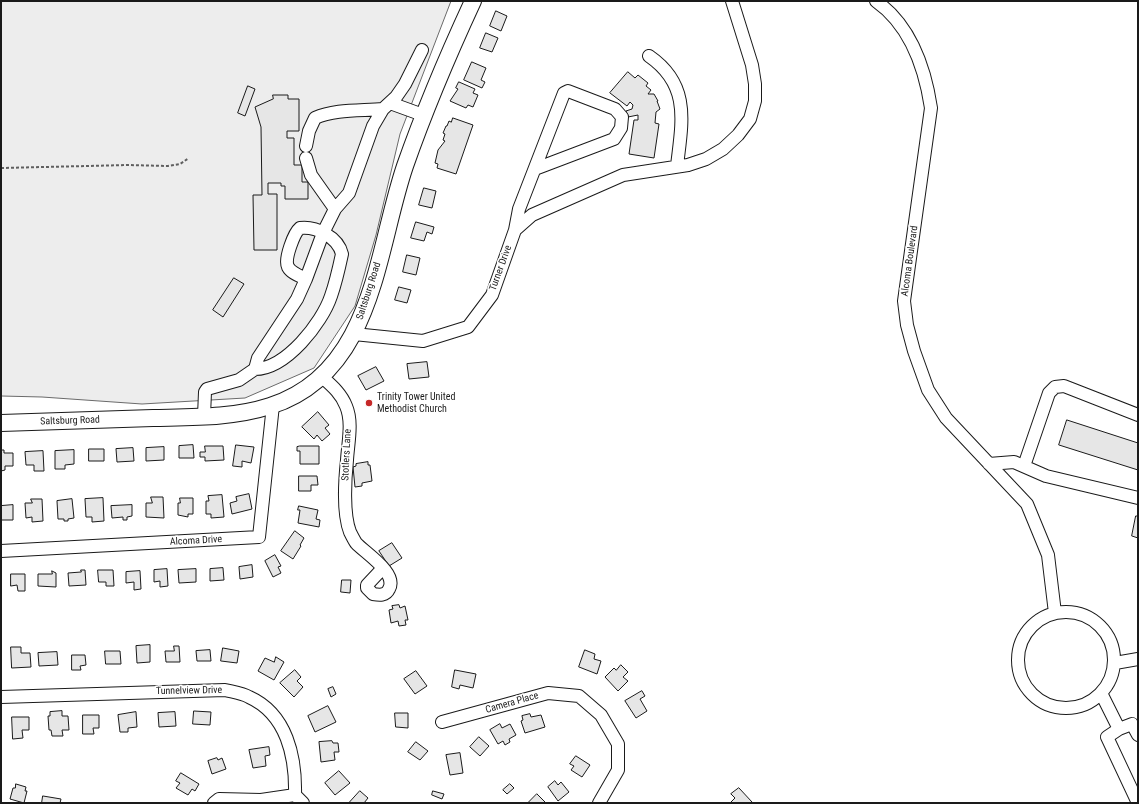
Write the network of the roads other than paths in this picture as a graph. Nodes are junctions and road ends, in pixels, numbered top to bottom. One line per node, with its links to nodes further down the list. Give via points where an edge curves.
1 (473, 1): 7 (main road, Saltsburg Road)
2 (732, 1): 8 (street, via 752,65 755,84 755,101 750,119 738,135 722,149 706,159)
3 (876, 1): 21 (street, Alcoma Boulevard, via 888,9 907,34 927,81 931,108 904,301 907,325 928,390 946,418)
4 (422, 50): 6 (street, via 405,84)
5 (649, 56): 8 (street, via 661,64 679,94 682,118)
6 (386, 106): 7 (street); 10 (street, via 373,126 349,193); 10 (street, via 315,118 309,132 306,152 311,175)
7 (423, 115): 14 (main road, Saltsburg Road, via 402,174 374,283)
8 (677, 166): 11 (street, via 622,175 532,215)
9 (535, 168): 9 (street, Turner Drive, via 565,91 615,109 622,117 621,128 614,139); 11 (street, Turner Drive, via 519,209)
10 (335, 209): 12 (street)
11 (515, 230): 14 (street, Turner Drive, via 492,295 468,327 423,341)
12 (323, 233): 13 (street); 13 (street, via 308,227 300,228 292,239 288,267); 15 (street, via 338,245 342,254 325,310 294,349 266,369)
13 (306, 279): 15 (street, via 297,299 258,358)
14 (354, 334): 16 (main road, Saltsburg Road)
15 (255, 369): 19 (street, via 239,380 207,389)
16 (321, 376): 17 (main road, Saltsburg Road, via 291,397); 25 (street, Stotlers Lane, via 343,398 349,416 346,488 350,531 355,542)
17 (272, 405): 19 (main road, Saltsburg Road, via 252,411); 24 (street, Alcoma Drive, via 259,537)
18 (1138, 415): 22 (street, via 1064,386 1055,387 1050,393)
19 (204, 416): 20 (main road, Saltsburg Road)
20 (1, 423)
21 (989, 464): 22 (street, via 1014,462); 26 (street, Alcoma Boulevard, via 1027,504 1039,530 1048,556)
22 (1024, 466): 23 (street, via 1046,476)
23 (1138, 498)
24 (1, 551)
25 (383, 568)
26 (1055, 613): 28 (street, via 1079,613 1095,621 1108,636); 29 (street, via 1038,620 1020,644 1018,661 1021,678 1037,699 1063,708 1075,707)
27 (1138, 659): 28 (street)
28 (1115, 663): 29 (street, via 1110,679)
29 (1101, 693): 32 (street)
30 (1, 697): 34 (street, Tunnelview Drive, via 225,690 249,697 268,710 281,727 291,748)
31 (442, 722): 35 (street, Camera Place, via 548,692 579,696 601,715 618,744 618,770)
32 (1120, 729): 33 (street, via 1132,724); 37 (street, via 1107,737)
33 (1138, 735)
34 (299, 799): 36 (street, via 219,799)
35 (600, 802)
36 (214, 803)
37 (1138, 803)

